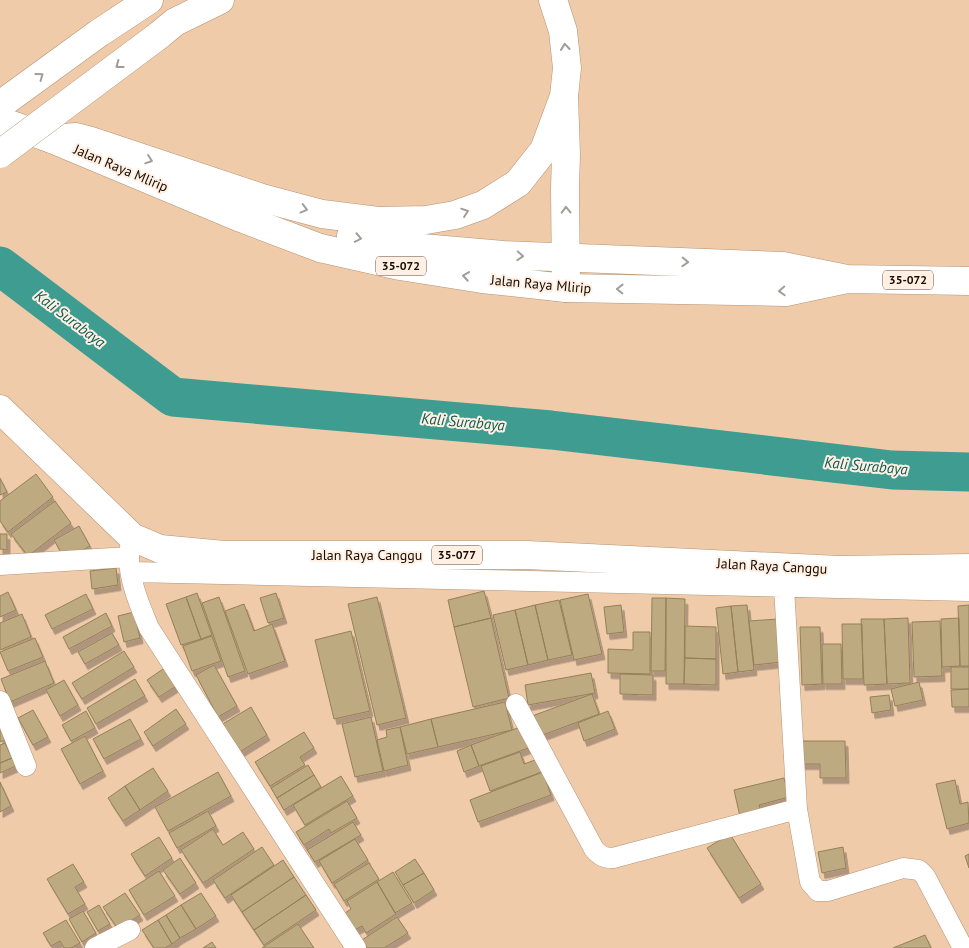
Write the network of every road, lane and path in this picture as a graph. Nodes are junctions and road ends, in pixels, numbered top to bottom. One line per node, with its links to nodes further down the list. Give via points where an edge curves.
1 (148, 0): 7 (main road, one-way to 1)
2 (206, 0): 5 (main road)
3 (220, 0): 5 (main road)
4 (553, 0): 6 (main road, one-way to 4, via 567,68 563,30)
5 (167, 29): 10 (main road, one-way to 10, bridge)
6 (564, 96): 9 (main road, one-way to 6, via 76,137 91,141 262,198 322,214 378,221 426,220 455,215 483,205 518,182 544,150); 12 (main road, one-way to 6)
7 (0, 104)
8 (0, 120): 9 (main road, Jalan Raya Mlirip / 35-072)
9 (52, 139): 11 (main road, Jalan Raya Mlirip / 35-072)
10 (0, 154)
11 (241, 218): 12 (main road, Jalan Raya Mlirip / 35-072, one-way to 12, via 400,246); 15 (main road, Jalan Raya Mlirip / 35-072, one-way to 11, via 482,279 382,262 320,248)
12 (567, 259): 13 (main road, Jalan Raya Mlirip / 35-072, one-way to 13, via 783,266); 15 (main road)
13 (847, 279): 14 (main road, Jalan Raya Mlirip / 35-072); 15 (main road, Jalan Raya Mlirip / 35-072, one-way to 15, via 786,292)
14 (969, 281)
15 (566, 288)
16 (0, 409): 17 (main road, Jalan Raya Canggu / 35-077)
17 (131, 555): 18 (street); 19 (main road, Jalan Raya Canggu / 35-077, via 160,549 224,554 527,555 839,570); 20 (street); 28 (street, via 138,601 150,628)
18 (0, 565)
19 (969, 568)
20 (784, 587): 21 (street); 25 (street)
21 (969, 591)
22 (0, 701): 24 (street)
23 (516, 704): 25 (street, via 600,856 613,858)
24 (26, 766)
25 (797, 809): 29 (street, via 810,882 814,888 828,891 903,868 919,870)
26 (130, 930): 27 (street)
27 (96, 948)
28 (356, 948)
29 (963, 948)

